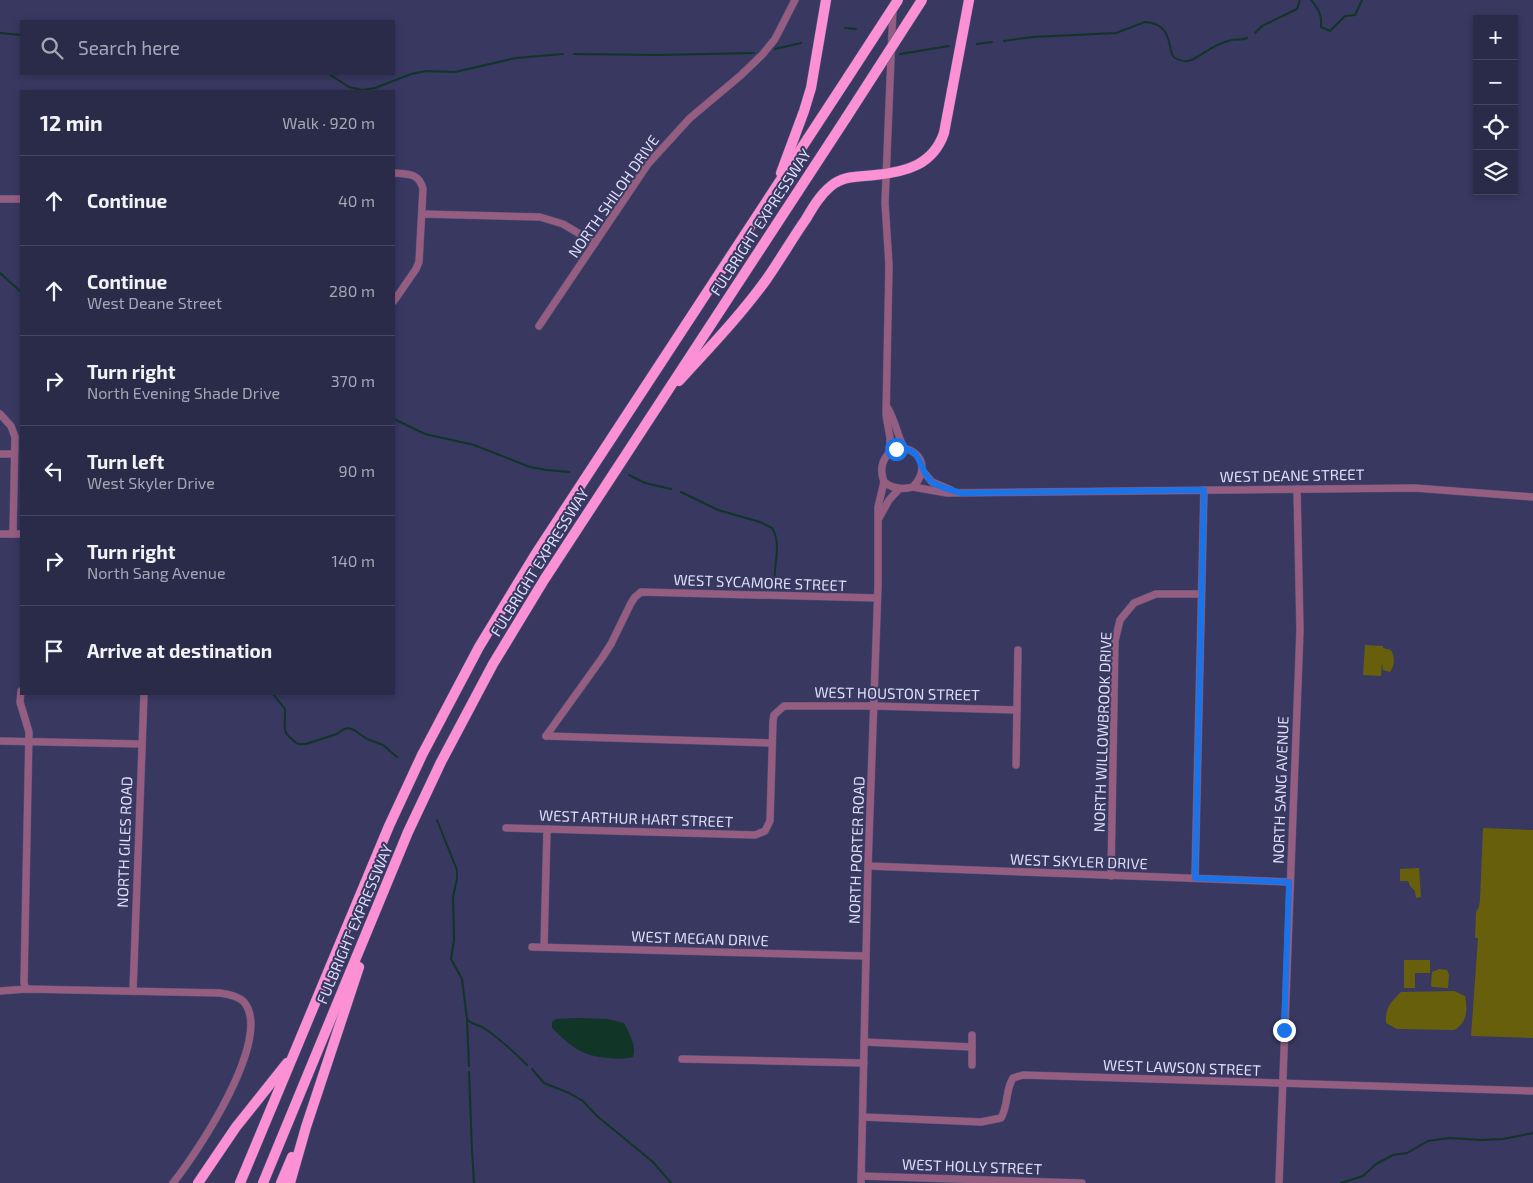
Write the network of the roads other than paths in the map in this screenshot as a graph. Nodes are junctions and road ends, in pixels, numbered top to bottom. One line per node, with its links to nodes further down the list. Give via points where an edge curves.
1 (795, 0): 13 (street, NORTH SHILOH DRIVE, via 762,55 701,106 648,164)
2 (826, 0): 9 (highway, via 808,95)
3 (893, 0): 8 (street)
4 (898, 0): 9 (highway, FULBRIGHT EXPRESSWAY, bridge)
5 (922, 0): 16 (highway, FULBRIGHT EXPRESSWAY, bridge)
6 (969, 0): 8 (highway, via 941,142 921,163)
7 (395, 173): 12 (street, via 418,179 423,189)
8 (886, 174): 16 (highway, via 846,178 823,193 739,315); 17 (street, via 889,258)
9 (773, 193): 63 (highway, FULBRIGHT EXPRESSWAY, via 479,647 393,817)
10 (0, 199): 11 (street)
11 (20, 199)
12 (422, 214): 13 (street, via 540,217 563,224); 14 (street, via 419,262)
13 (595, 244): 15 (street, NORTH SHILOH DRIVE)
14 (395, 299)
15 (539, 326)
16 (657, 406): 53 (highway, FULBRIGHT EXPRESSWAY, via 493,664 441,762)
17 (887, 407): 19 (street); 20 (street)
18 (0, 414): 22 (street, via 14,430)
19 (904, 448): 20 (street); 23 (street, via 919,457)
20 (890, 452): 24 (street, via 882,463)
21 (0, 454): 22 (street)
22 (14, 454): 33 (street)
23 (922, 470): 25 (street); 29 (street, WEST DEANE STREET, via 932,482)
24 (884, 482): 27 (street); 31 (street, NORTH PORTER ROAD, via 878,507)
25 (913, 487): 27 (street); 29 (street, WEST DEANE STREET)
26 (1297, 488): 28 (street, WEST DEANE STREET); 30 (street, WEST DEANE STREET, via 1415,488); 52 (street, NORTH SANG AVENUE, via 1300,604)
27 (899, 489): 31 (street)
28 (1204, 490): 29 (street, WEST DEANE STREET); 35 (street)
29 (961, 493)
30 (1533, 498)
31 (879, 518): 36 (street, NORTH PORTER ROAD)
32 (0, 534): 33 (street)
33 (13, 534): 34 (street)
34 (20, 534)
35 (1201, 594): 50 (street, NORTH WILLOWBROOK DRIVE, via 1156,594 1134,602 1120,620 1115,640); 51 (street)
36 (877, 598): 40 (street, NORTH PORTER ROAD); 44 (street, WEST SYCAMORE STREET, via 641,592 631,603 602,658 546,736)
37 (1018, 650): 41 (street)
38 (21, 695): 43 (street)
39 (144, 695): 45 (street, NORTH GILES ROAD)
40 (874, 706): 41 (street, WEST HOUSTON STREET); 44 (street, WEST HOUSTON STREET, via 784,706 774,715); 49 (street, NORTH PORTER ROAD)
41 (1017, 710): 46 (street)
42 (0, 741): 43 (street)
43 (29, 742): 45 (street); 57 (street)
44 (772, 743): 48 (street, WEST ARTHUR HART STREET, via 770,821 765,831 755,835)
45 (141, 744): 59 (street, NORTH GILES ROAD)
46 (1016, 765)
47 (506, 828): 48 (street, WEST ARTHUR HART STREET)
48 (547, 829): 55 (street)
49 (868, 866): 50 (street, WEST SKYLER DRIVE); 56 (street, NORTH PORTER ROAD)
50 (1111, 876): 51 (street, WEST SKYLER DRIVE)
51 (1195, 878): 52 (street, WEST SKYLER DRIVE)
52 (1289, 882): 67 (street, NORTH SANG AVENUE)
53 (384, 890): 70 (highway); 75 (highway, FULBRIGHT EXPRESSWAY)
54 (532, 947): 55 (street, WEST MEGAN DRIVE)
55 (544, 947): 56 (street, WEST MEGAN DRIVE)
56 (866, 956): 61 (street, NORTH PORTER ROAD)
57 (26, 989): 58 (street); 59 (street)
58 (0, 991)
59 (133, 991): 72 (street, via 220,993 239,998 250,1016 251,1031 236,1080 192,1160)
60 (972, 1035): 62 (street)
61 (864, 1042): 62 (street); 65 (street, NORTH PORTER ROAD)
62 (972, 1047): 66 (street)
63 (294, 1053): 73 (highway, via 236,1127); 74 (highway, FULBRIGHT EXPRESSWAY)
64 (682, 1059): 65 (street)
65 (864, 1064): 69 (street, NORTH PORTER ROAD)
66 (972, 1065)
67 (1282, 1084): 68 (street, WEST LAWSON STREET); 69 (street, WEST LAWSON STREET, via 1023,1075 1013,1078 1008,1086 1006,1109 1001,1118 981,1122); 79 (street, NORTH SANG AVENUE)
68 (1533, 1091)
69 (862, 1117): 71 (street, NORTH PORTER ROAD)
70 (306, 1127): 76 (highway); 77 (highway)
71 (861, 1179): 78 (street, WEST HOLLY STREET)
72 (173, 1183)
73 (198, 1183)
74 (240, 1183)
75 (262, 1183)
76 (281, 1183)
77 (290, 1183)
78 (1082, 1183)
79 (1279, 1183)

